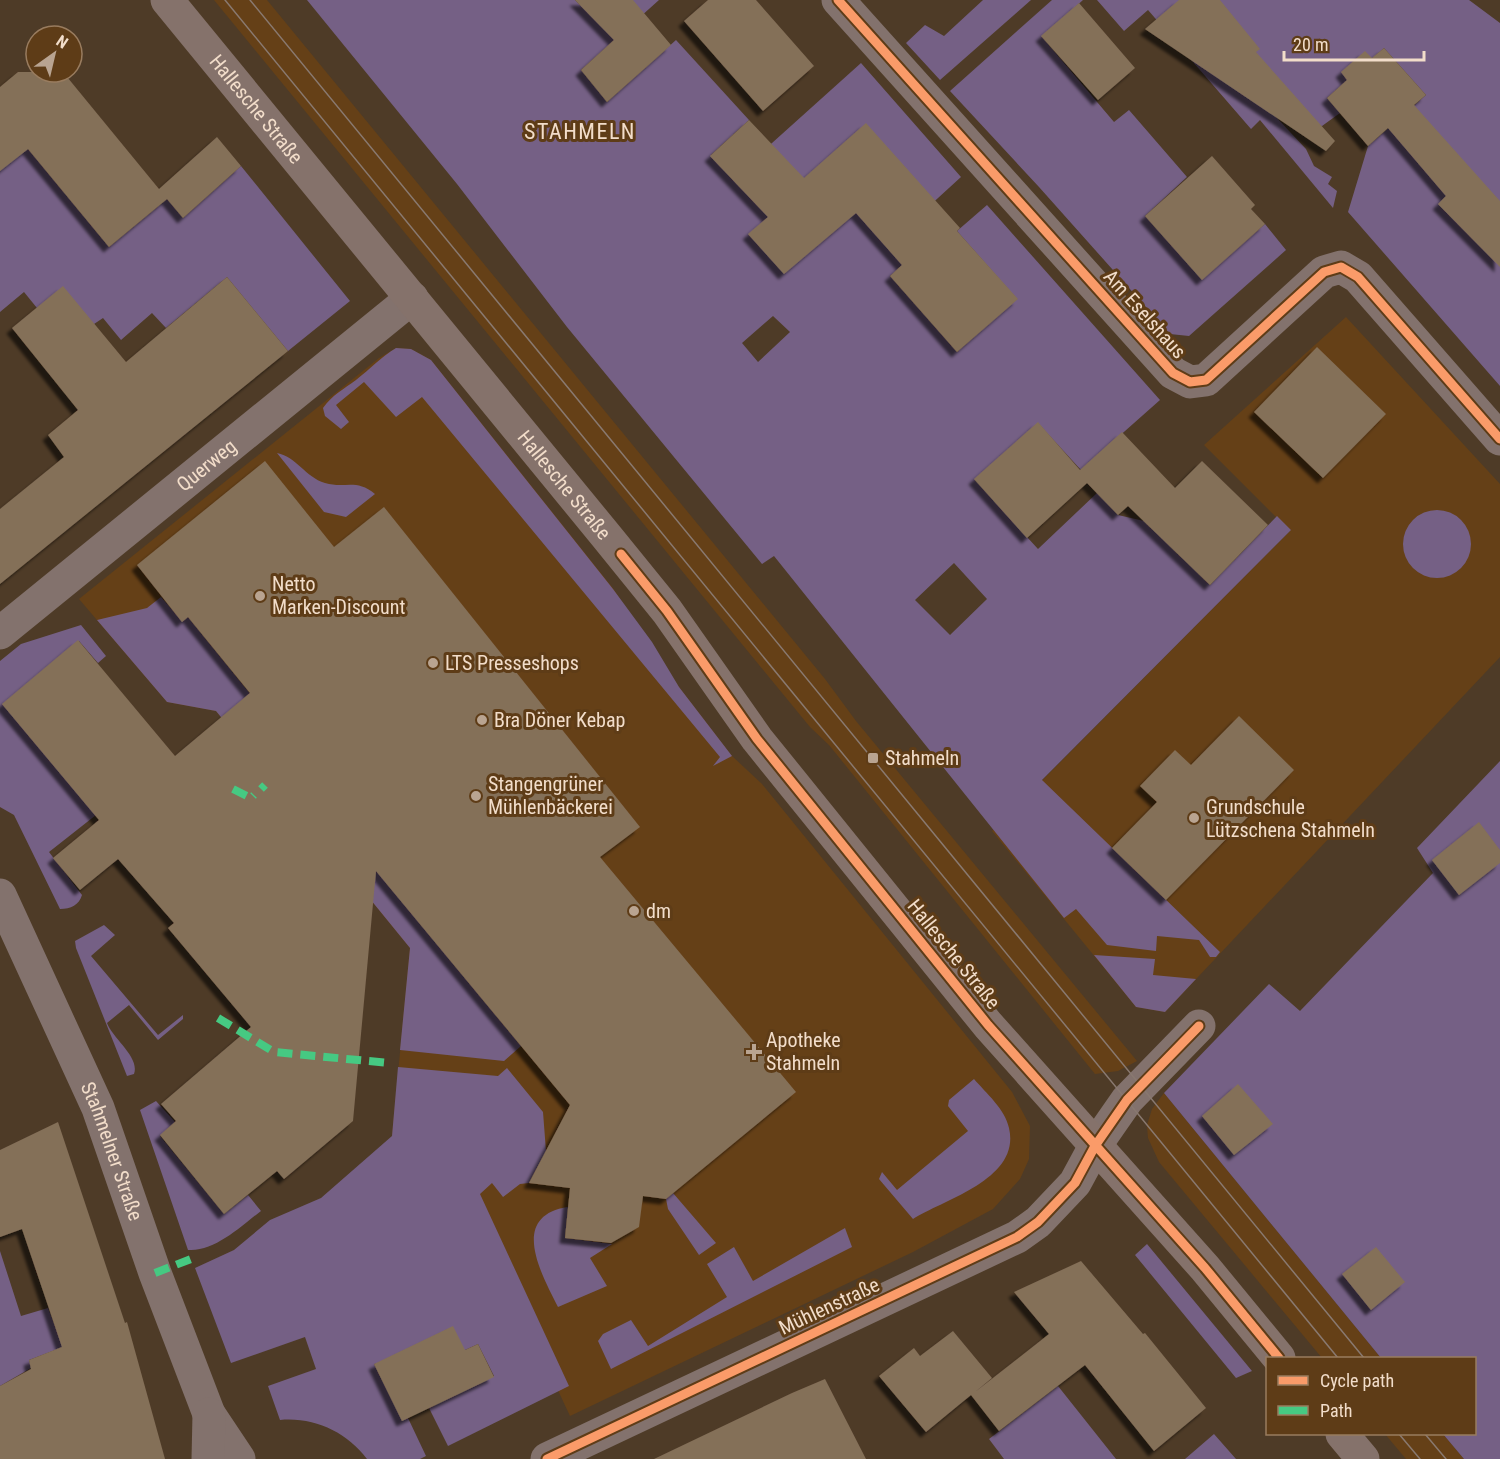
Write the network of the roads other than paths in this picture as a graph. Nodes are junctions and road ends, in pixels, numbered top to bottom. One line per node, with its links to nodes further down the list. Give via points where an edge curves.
1 (167, 0): 3 (street, Hallesche Straße)
2 (838, 0): 4 (street, Am Eselshaus, via 1173,373 1190,382 1206,380 1324,272 1341,267 1358,277)
3 (412, 298): 5 (street, Querweg); 8 (street, Hallesche Straße, via 667,612 761,744 1018,1061)
4 (1500, 440)
5 (0, 633)
6 (0, 895): 10 (street, Stahmelner Straße, via 98,1108)
7 (1199, 1026): 8 (street, Mühlenstraße, via 1127,1100)
8 (1095, 1146): 9 (street, Hallesche Straße, via 1205,1268); 14 (street, Mühlenstraße, via 1075,1183 1038,1222 1017,1237)
9 (1278, 1357)
10 (209, 1414): 12 (street, Stahmelner Straße); 13 (street, Stahmelner Straße)
11 (1343, 1435): 15 (street)
12 (208, 1459)
13 (239, 1459)
14 (547, 1459)
15 (1363, 1459)

